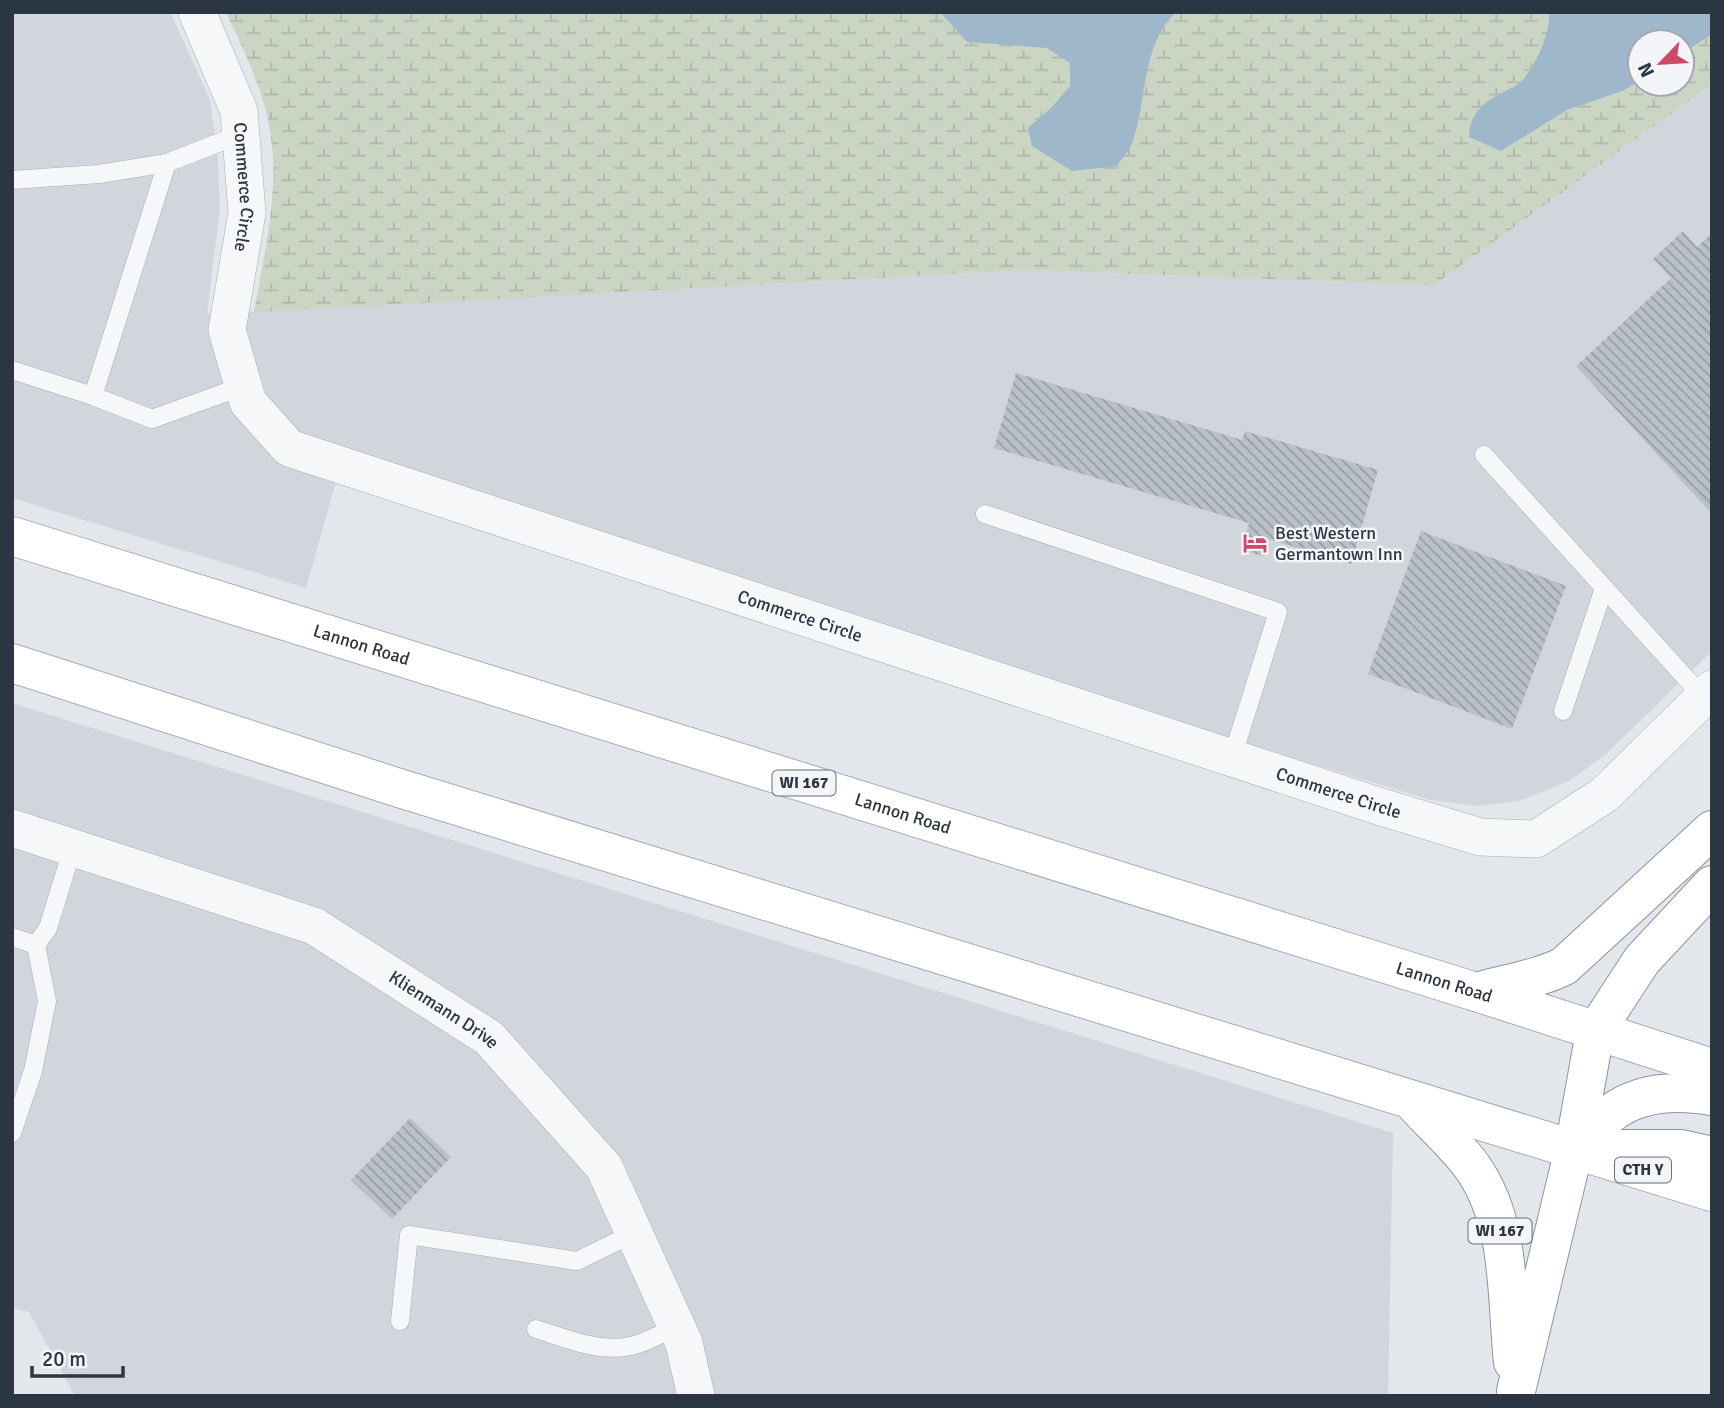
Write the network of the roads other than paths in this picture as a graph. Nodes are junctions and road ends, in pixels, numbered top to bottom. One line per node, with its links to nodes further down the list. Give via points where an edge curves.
1 (197, 12): 2 (street, Commerce Circle, via 239,111)
2 (241, 134): 3 (lane); 6 (street, Commerce Circle, via 247,214 227,330)
3 (167, 163): 4 (lane, via 99,174); 7 (lane)
4 (12, 180)
5 (12, 370): 7 (lane)
6 (243, 386): 7 (lane, via 152,419); 17 (street, Commerce Circle, via 248,402 289,448)
7 (93, 396)
8 (1484, 455): 13 (lane)
9 (985, 514): 17 (lane, via 1278,612)
10 (12, 536): 11 (main road, Lannon Road / WI 167)
11 (80, 557): 12 (main road); 24 (main road, Lannon Road / WI 167)
12 (12, 563)
13 (1604, 588): 15 (lane); 16 (lane)
14 (12, 663): 28 (main road, via 412,792)
15 (1708, 693): 17 (street, Commerce Circle, via 1604,794 1536,839 1480,837)
16 (1563, 711)
17 (1232, 758)
18 (12, 828): 20 (street, Klienmann Drive)
19 (1712, 830): 24 (main road, via 1564,966 1541,977)
20 (73, 847): 23 (lane, via 48,928); 33 (street, Klienmann Drive, via 314,926 489,1038 604,1167)
21 (1712, 885): 25 (main road, via 1642,960)
22 (12, 937): 23 (lane)
23 (36, 945): 29 (lane, via 47,1001 33,1071)
24 (1476, 992): 25 (main road, Lannon Road / WI 167)
25 (1595, 1032): 26 (main road, Lannon Road / WI 167); 30 (main road)
26 (1712, 1069)
27 (1712, 1096): 30 (main road, via 1684,1091 1644,1096 1612,1112)
28 (1411, 1100): 30 (main road); 37 (main road, WI 167, via 1473,1168 1491,1202 1503,1242)
29 (12, 1133)
30 (1574, 1149): 31 (main road, via 1681,1150); 32 (main road, CTH Y); 37 (main road)
31 (1712, 1156)
32 (1712, 1192)
33 (634, 1233): 34 (lane, via 576,1261 409,1235); 35 (street, Klienmann Drive)
34 (400, 1321)
35 (676, 1327): 36 (lane, via 631,1346 605,1348); 38 (street, Klienmann Drive)
36 (536, 1329)
37 (1516, 1393)
38 (696, 1396)

